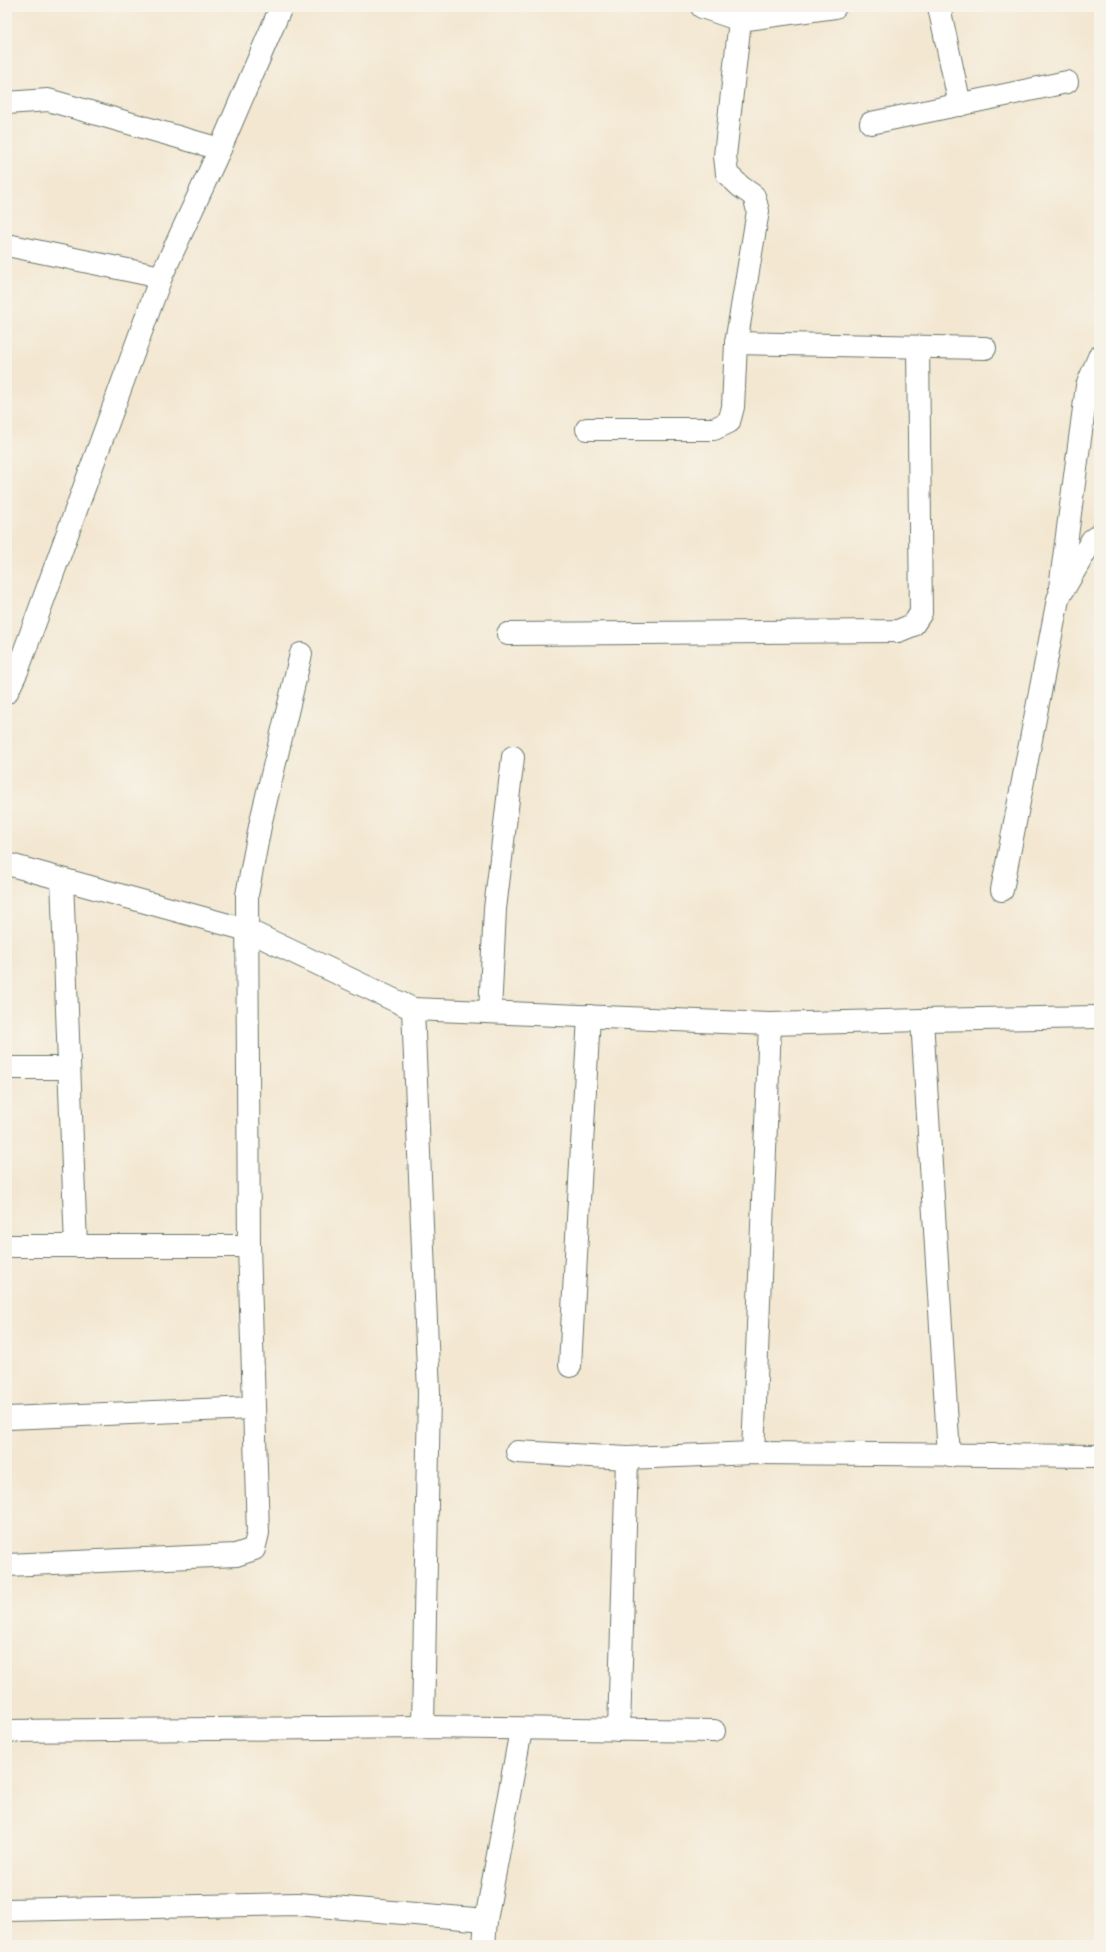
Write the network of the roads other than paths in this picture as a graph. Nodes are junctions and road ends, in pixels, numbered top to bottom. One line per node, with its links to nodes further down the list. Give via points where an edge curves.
1 (281, 7): 10 (street)
2 (702, 7): 5 (street)
3 (835, 7): 5 (street)
4 (939, 7): 8 (street)
5 (740, 20): 13 (street, via 725,156 726,174 754,196 758,211)
6 (1067, 82): 8 (street)
7 (7, 102): 10 (street, via 48,100)
8 (960, 105): 9 (street)
9 (871, 123)
10 (220, 149): 12 (street)
11 (7, 245): 12 (street)
12 (161, 277): 22 (street)
13 (736, 343): 14 (street); 17 (street, via 733,407 728,422 714,429)
14 (918, 347): 15 (street); 20 (street, via 920,613 913,625 898,631)
15 (985, 348)
16 (1099, 357): 19 (street, via 1087,386)
17 (588, 429)
18 (1099, 535): 19 (street, via 1092,540)
19 (1058, 599): 27 (street)
20 (508, 634)
21 (301, 654): 28 (street, via 261,821 247,895)
22 (13, 667): 23 (street)
23 (7, 692)
24 (513, 757): 30 (street, via 495,909)
25 (7, 864): 26 (street)
26 (62, 879): 28 (street); 36 (street)
27 (1002, 890)
28 (247, 930): 29 (street); 39 (street)
29 (413, 1009): 30 (street); 49 (street, via 430,1393)
30 (490, 1012): 31 (street)
31 (589, 1016): 34 (street); 40 (street)
32 (1099, 1017): 33 (street)
33 (922, 1020): 34 (street); 45 (street)
34 (770, 1024): 44 (street)
35 (7, 1068): 36 (street)
36 (69, 1068): 38 (street)
37 (7, 1246): 38 (street)
38 (76, 1246): 39 (street)
39 (249, 1246): 41 (street)
40 (570, 1366)
41 (253, 1408): 42 (street); 48 (street, via 258,1533 254,1549 236,1555)
42 (7, 1418)
43 (517, 1452): 47 (street)
44 (753, 1453): 45 (street); 47 (street)
45 (949, 1456): 46 (street)
46 (1099, 1456)
47 (627, 1458): 51 (street)
48 (7, 1565)
49 (423, 1727): 50 (street); 52 (street)
50 (521, 1730): 51 (street); 55 (street)
51 (618, 1730): 53 (street)
52 (7, 1731)
53 (714, 1731)
54 (7, 1910): 55 (street, via 297,1904)
55 (486, 1920): 56 (street)
56 (484, 1945)

